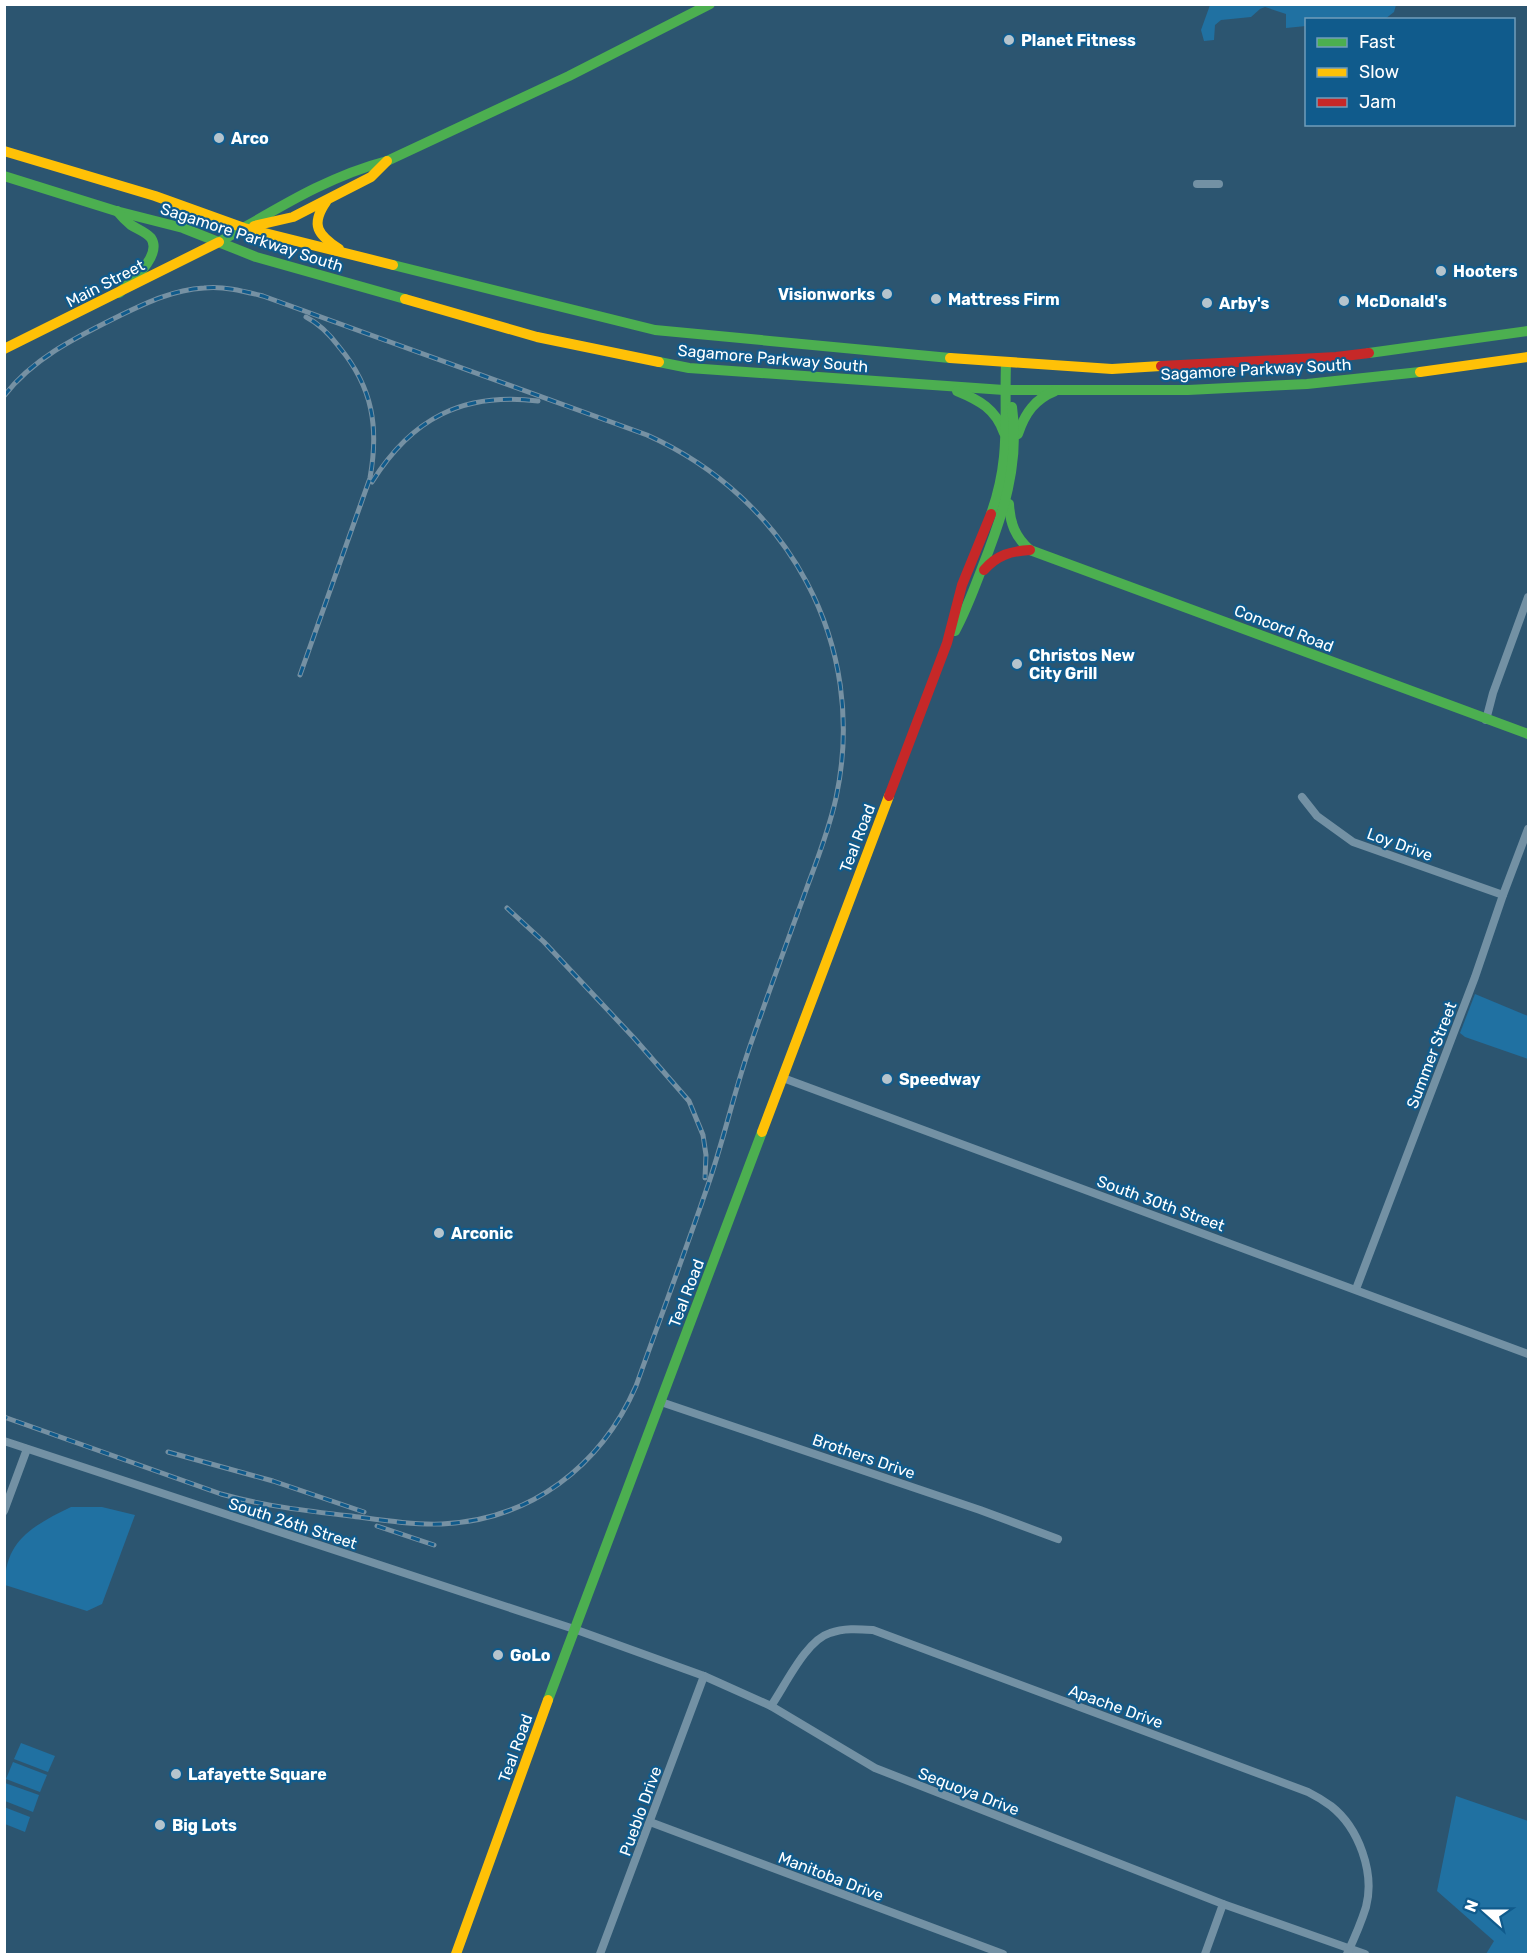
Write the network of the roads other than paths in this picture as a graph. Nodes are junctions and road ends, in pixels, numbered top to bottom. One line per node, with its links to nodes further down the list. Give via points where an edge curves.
1 (710, 4): 3 (main road, via 569,76)
2 (4, 150): 9 (main road, Sagamore Parkway South)
3 (387, 161): 7 (main road, via 371,177); 9 (main road, Main Street, via 338,177)
4 (4, 176): 8 (main road, Sagamore Parkway South)
5 (1197, 184): 6 (street)
6 (1219, 184)
7 (328, 199): 9 (main road, via 293,217); 11 (main road, via 318,214 317,228 326,240)
8 (116, 210): 10 (main road, Sagamore Parkway South); 12 (main road, via 146,234 154,246 146,266)
9 (244, 228): 10 (main road, Main Street); 11 (main road, Sagamore Parkway South)
10 (219, 242): 12 (main road, Main Street); 17 (main road, Sagamore Parkway South, via 256,257 537,337 689,368)
11 (348, 254): 16 (main road, Sagamore Parkway South, via 655,330)
12 (118, 293): 14 (main road, Main Street)
13 (1528, 330): 16 (main road, Sagamore Parkway South, via 1336,357 1112,369)
14 (4, 349)
15 (1528, 357): 19 (main road, Sagamore Parkway South, via 1307,384 1188,390)
16 (1006, 363): 18 (main road, Teal Road)
17 (932, 385): 18 (main road, Sagamore Parkway South); 20 (main road, via 988,404)
18 (1004, 390): 19 (main road, Sagamore Parkway South); 20 (main road, Teal Road)
19 (1059, 390): 20 (main road, via 1034,402 1027,410)
20 (1011, 445): 21 (main road, Teal Road, via 1014,471); 25 (main road, Teal Road, via 962,586)
21 (1009, 495): 22 (main road, via 1010,523); 23 (main road, Teal Road)
22 (1030, 550): 23 (main road, via 1002,555); 26 (main road, Concord Road)
23 (979, 575): 25 (main road, Teal Road, via 962,620)
24 (1528, 597): 26 (street)
25 (947, 643): 31 (main road, Teal Road)
26 (1486, 720): 27 (main road, Concord Road)
27 (1528, 734)
28 (1302, 797): 30 (street, Loy Drive, via 1317,816 1353,842)
29 (1528, 829): 30 (street, Summer Street)
30 (1503, 895): 32 (street, Summer Street)
31 (783, 1078): 32 (street, South 30th Street); 34 (main road, Teal Road)
32 (1356, 1289): 33 (street, South 30th Street)
33 (1528, 1354)
34 (661, 1402): 38 (street, Brothers Drive); 39 (main road, Teal Road)
35 (4, 1441): 36 (street, South 26th Street)
36 (27, 1449): 37 (street); 39 (street, South 26th Street)
37 (4, 1511)
38 (1058, 1539)
39 (574, 1629): 40 (street, Sequoya Drive); 45 (main road, Teal Road)
40 (704, 1676): 41 (street, Sequoya Drive); 42 (street, Pueblo Drive)
41 (771, 1706): 43 (street, Sequoya Drive, via 875,1768); 44 (street, Apache Drive, via 811,1644 827,1633 873,1630 1308,1792 1347,1822 1360,1845 1368,1876 1366,1905)
42 (650, 1822): 46 (street, Pueblo Drive); 47 (street, Manitoba Drive)
43 (1223, 1904): 44 (street, Sequoya Drive); 48 (street)
44 (1349, 1952): 49 (street, Sequoya Drive)
45 (456, 1954)
46 (600, 1954)
47 (1003, 1954)
48 (1205, 1954)
49 (1365, 1954)

